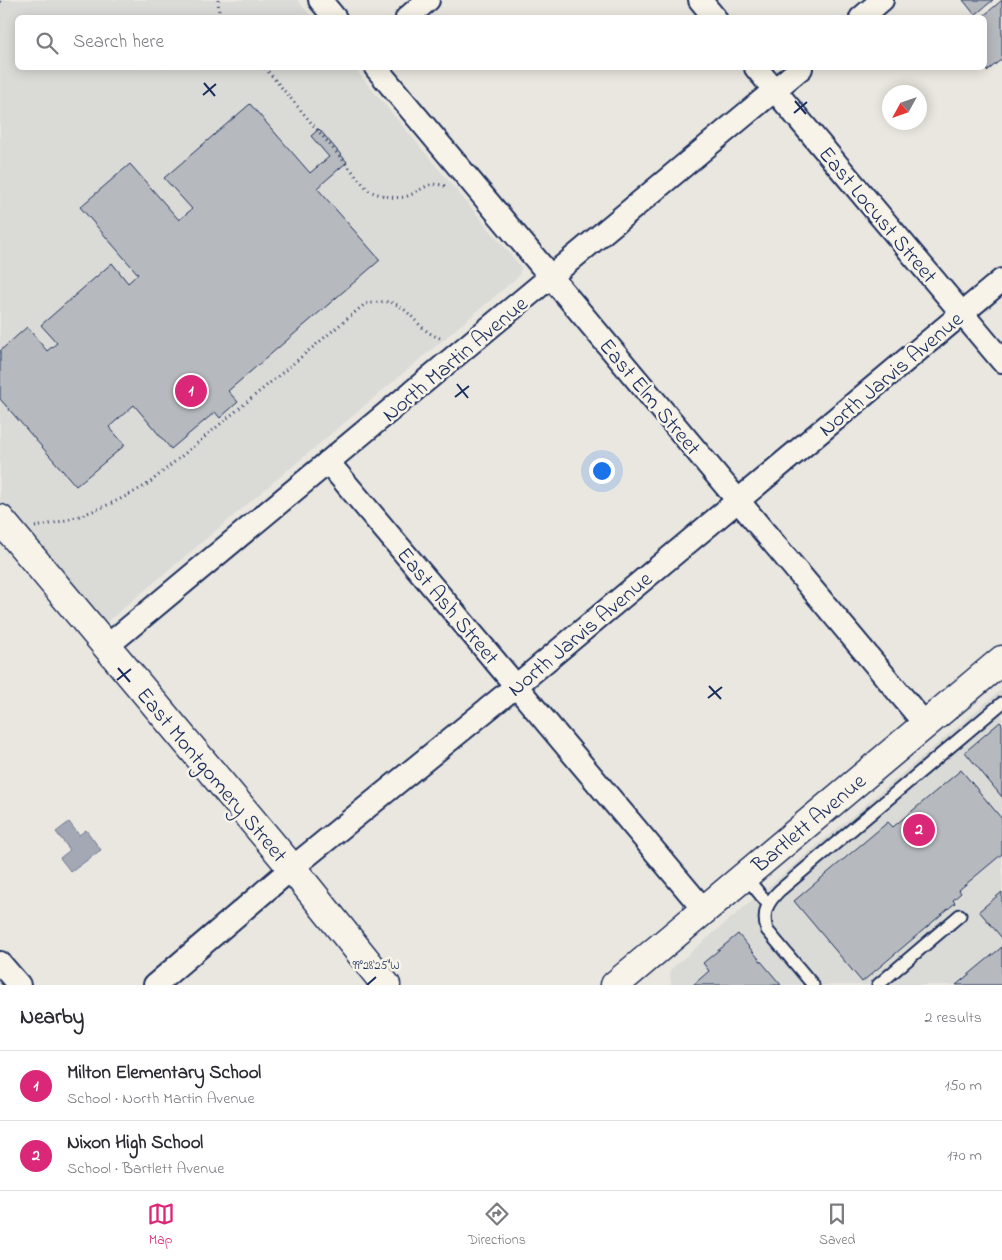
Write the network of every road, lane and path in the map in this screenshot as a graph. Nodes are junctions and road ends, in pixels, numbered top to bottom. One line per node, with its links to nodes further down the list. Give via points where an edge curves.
1 (218, 0): 6 (path)
2 (320, 0): 7 (street)
3 (428, 0): 8 (street)
4 (700, 0): 9 (street)
5 (882, 0): 10 (street)
6 (222, 15)
7 (332, 15)
8 (410, 15)
9 (712, 15)
10 (864, 15)
11 (267, 70): 16 (path, via 369,191 384,197 405,197 428,185 442,184)
12 (378, 70): 17 (street, East Elm Street)
13 (758, 70): 15 (street, East Locust Street)
14 (799, 70): 15 (street, North Martin Avenue)
15 (775, 90): 17 (street, North Martin Avenue); 19 (street, East Locust Street)
16 (453, 189)
17 (551, 277): 22 (street, North Martin Avenue); 23 (street, East Elm Street)
18 (1002, 280): 19 (street, North Jarvis Avenue)
19 (962, 313): 21 (street, East Locust Street); 23 (street, North Jarvis Avenue)
20 (450, 334): 25 (path, via 444,339 426,333 410,314 392,302 365,304 148,484 121,501 58,523)
21 (1002, 361)
22 (328, 462): 26 (street, North Martin Avenue); 28 (street, East Ash Street)
23 (738, 500): 28 (street, North Jarvis Avenue); 30 (street, East Elm Street)
24 (0, 519): 26 (street, East Montgomery Street)
25 (33, 527)
26 (106, 647): 31 (street, East Montgomery Street)
27 (1002, 660): 30 (street, Bartlett Avenue)
28 (516, 686): 31 (street, North Jarvis Avenue); 34 (street, East Ash Street)
29 (1002, 703): 33 (lane, via 779,891)
30 (925, 724): 32 (street, Bartlett Avenue)
31 (292, 868): 39 (street, North Jarvis Avenue); 40 (street, East Montgomery Street)
32 (744, 876): 33 (lane); 34 (street, Bartlett Avenue)
33 (768, 904): 41 (lane, via 765,921 768,930)
34 (704, 910): 37 (street, Bartlett Avenue)
35 (960, 915): 42 (lane)
36 (0, 963): 38 (street)
37 (626, 981)
38 (19, 985)
39 (155, 985)
40 (386, 985)
41 (813, 985)
42 (878, 985)

